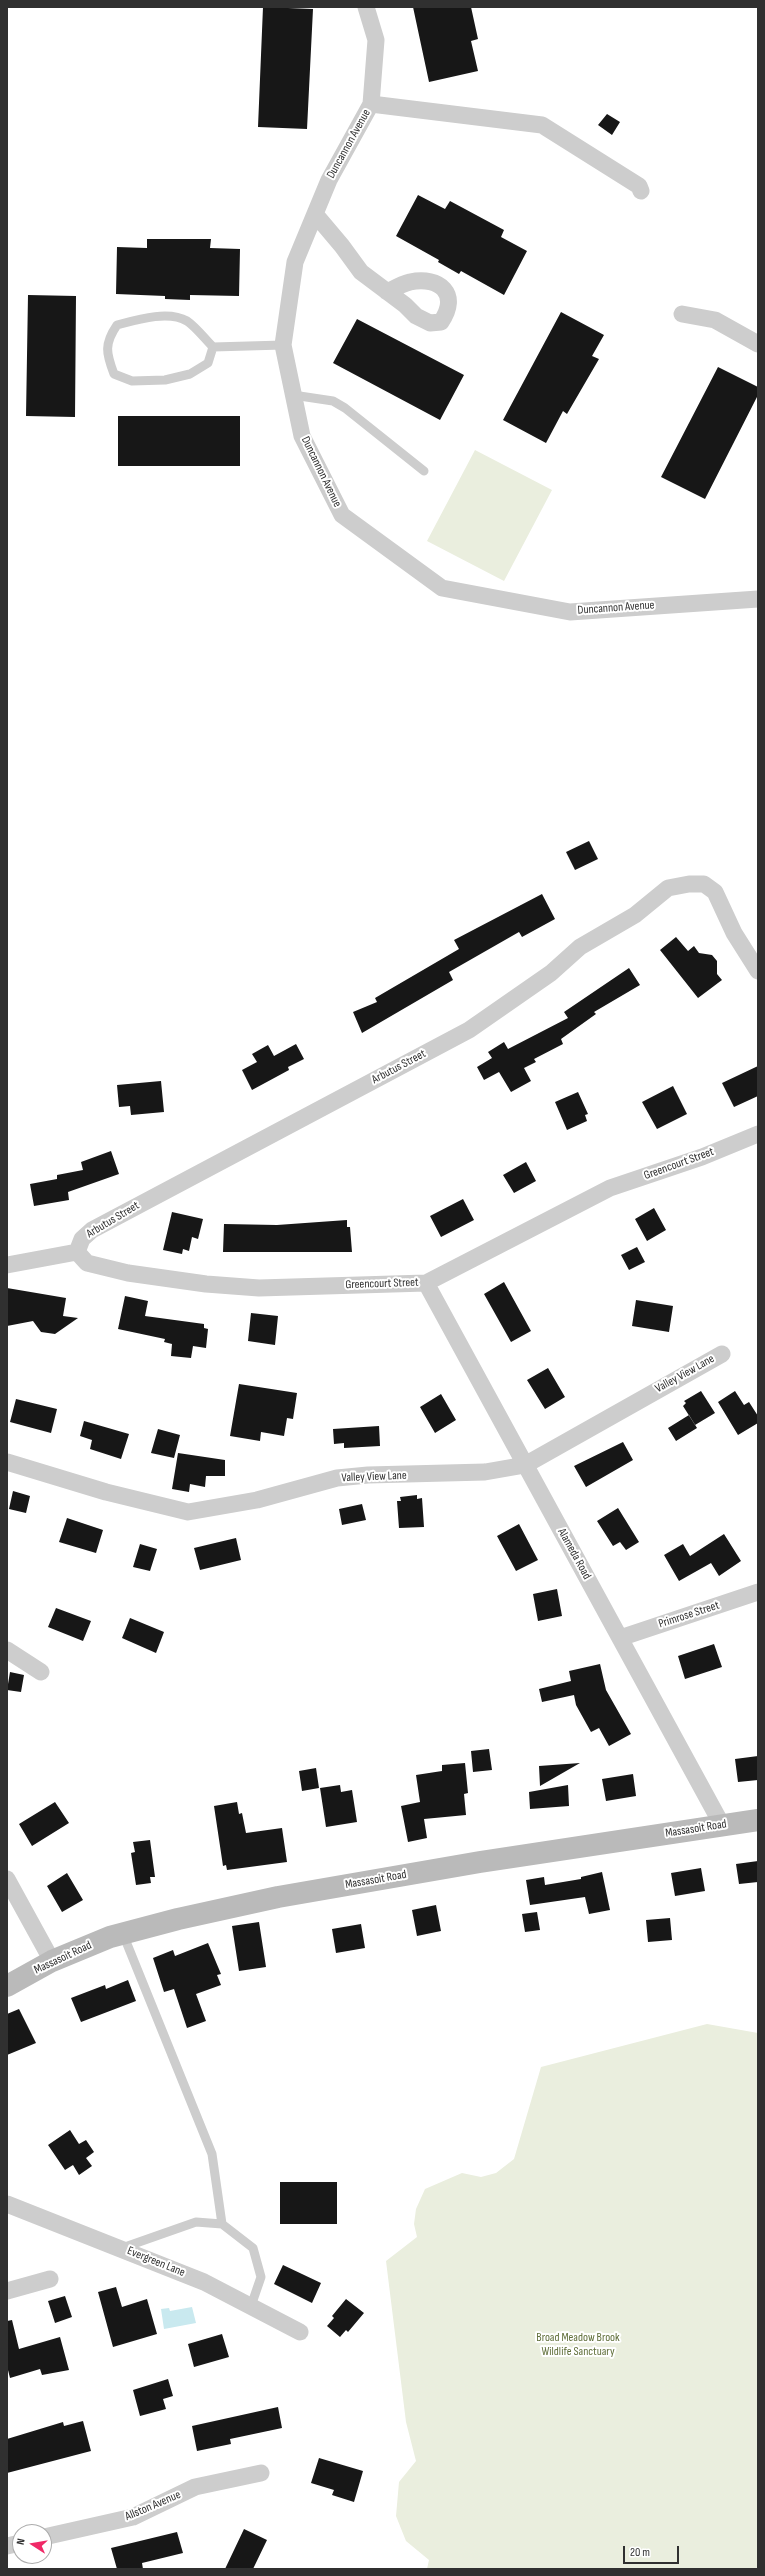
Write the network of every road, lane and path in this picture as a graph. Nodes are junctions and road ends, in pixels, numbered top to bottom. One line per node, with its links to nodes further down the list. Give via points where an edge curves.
1 (366, 7): 2 (street, Duncannon Avenue, via 376,40)
2 (371, 104): 3 (street, Duncannon Avenue, via 542,125 639,186); 4 (street, Duncannon Avenue, via 329,180)
3 (641, 191)
4 (315, 214): 5 (street, via 361,272); 8 (street, Duncannon Avenue, via 295,262)
5 (387, 292)
6 (682, 314): 7 (street, via 715,320)
7 (758, 344)
8 (283, 345): 9 (lane); 10 (street, Duncannon Avenue)
9 (214, 347): 9 (lane, via 208,363 190,374 165,380 132,381 114,374 108,357 108,338 117,325 152,318 186,321)
10 (293, 395): 11 (lane, via 333,401); 12 (street, Duncannon Avenue, via 302,436 342,515 442,588 570,612)
11 (424, 471)
12 (758, 599)
13 (758, 971): 15 (street, Arbutus Street, via 734,933 716,892 704,884 668,888 635,915 580,947 551,973 469,1030 92,1230 82,1239)
14 (758, 1134): 17 (street, Greencourt Street, via 702,1157 610,1188)
15 (77, 1252): 16 (street); 17 (street, Greencourt Street, via 87,1263 128,1273 206,1284 259,1288)
16 (7, 1264)
17 (426, 1283): 20 (street, Alameda Road)
18 (722, 1354): 20 (street, Valley View Lane)
19 (7, 1462): 20 (street, Valley View Lane, via 106,1492 188,1512 257,1500 337,1478 485,1472)
20 (525, 1465): 22 (street, Alameda Road)
21 (758, 1592): 22 (street, Primrose Street)
22 (620, 1638): 26 (street, Alameda Road)
23 (7, 1650): 24 (street)
24 (41, 1672)
25 (758, 1820): 26 (main road, Massasoit Road)
26 (722, 1825): 28 (main road, Massasoit Road, via 499,1859 278,1897)
27 (7, 1879): 29 (street)
28 (123, 1934): 29 (main road, Massasoit Road); 32 (lane, via 212,2154)
29 (52, 1961): 30 (main road, Massasoit Road)
30 (7, 1986)
31 (7, 2204): 33 (street, Evergreen Lane)
32 (222, 2224): 33 (lane, via 196,2222); 36 (lane, via 253,2248 261,2277)
33 (122, 2248): 36 (street, Evergreen Lane, via 204,2282)
34 (50, 2279): 35 (street)
35 (7, 2291)
36 (251, 2306): 37 (street, Evergreen Lane)
37 (300, 2332)
38 (261, 2474): 39 (street, Allston Avenue, via 194,2487 133,2517)
39 (52, 2535)

